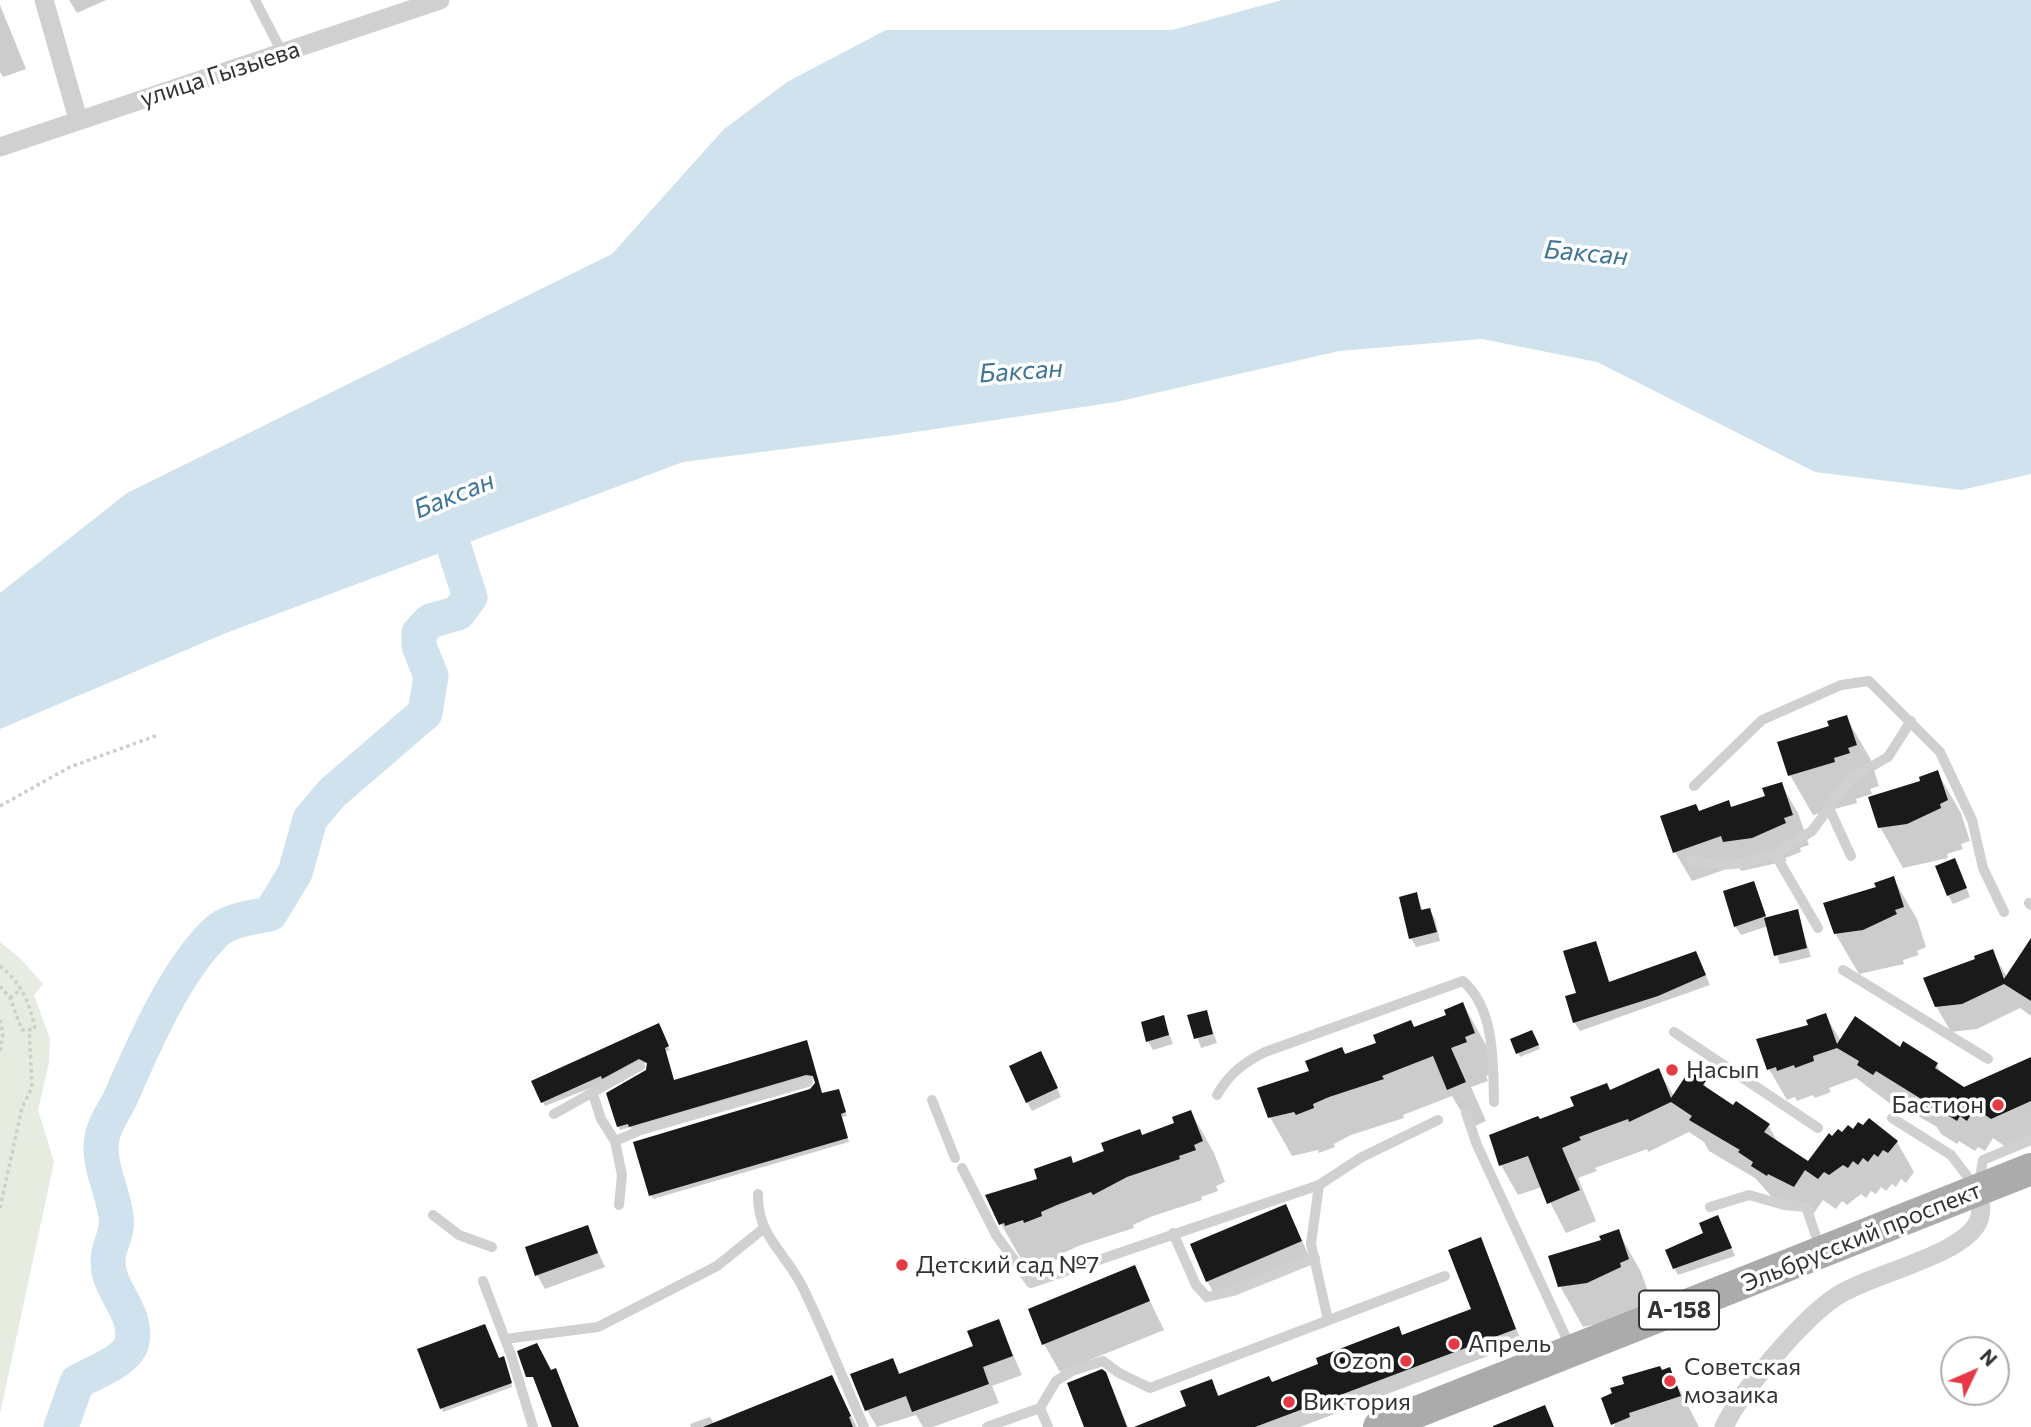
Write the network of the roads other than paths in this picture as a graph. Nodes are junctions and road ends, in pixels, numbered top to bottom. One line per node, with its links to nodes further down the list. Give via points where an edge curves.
1 (44, 0): 5 (street)
2 (255, 0): 4 (lane)
3 (440, 0): 4 (street, улица Гызыева)
4 (283, 54): 5 (street, улица Гызыева)
5 (78, 120): 6 (street, улица Гызыева)
6 (0, 147)
7 (1911, 721): 8 (lane, via 1869,681 1842,685 1762,720); 9 (lane, via 1888,757 1850,779); 13 (lane, via 1940,752 1972,820 1983,868)
8 (1694, 786)
9 (1829, 806): 10 (lane, via 1812,831); 11 (lane)
10 (1775, 855): 12 (lane, via 1749,864 1717,866); 14 (lane)
11 (1851, 856)
12 (1691, 860)
13 (2004, 912)
14 (1818, 928)
15 (1843, 970): 17 (lane)
16 (1674, 1032): 28 (lane)
17 (1988, 1059)
18 (640, 1066): 20 (lane)
19 (808, 1082): 29 (lane)
20 (593, 1094): 25 (lane); 29 (lane, via 601,1119)
21 (1217, 1095): 23 (lane, via 1241,1064 1265,1052 1462,981 1473,990 1490,1034)
22 (932, 1100): 31 (lane)
23 (1494, 1102)
24 (1466, 1113): 49 (lane)
25 (554, 1114)
26 (1892, 1118): 35 (lane, via 1951,1155)
27 (1438, 1120): 34 (lane, via 1362,1157)
28 (1818, 1128)
29 (615, 1140): 37 (lane, via 622,1175)
30 (2031, 1140): 35 (lane, via 1983,1160)
31 (955, 1158)
32 (962, 1168): 41 (lane, via 996,1235 1031,1283)
33 (2031, 1169): 35 (main road, Эльбрусский проспект / А-158)
34 (1319, 1185): 41 (lane); 44 (lane, via 1311,1244)
35 (1978, 1191): 43 (main road, Эльбрусский проспект / А-158); 56 (street, via 1980,1219 1972,1231 1924,1259 1836,1296 1815,1312 1733,1408)
36 (758, 1194): 40 (lane, via 757,1215)
37 (619, 1205)
38 (1710, 1207): 43 (lane, via 1749,1195 1806,1207)
39 (433, 1215): 42 (lane, via 459,1235)
40 (763, 1229): 48 (lane, via 717,1266 598,1327); 52 (lane, via 803,1287)
41 (1173, 1233): 44 (lane, via 1196,1285 1207,1297)
42 (492, 1247)
43 (1822, 1252): 49 (main road, Эльбрусский проспект / А-158)
44 (1315, 1258): 47 (lane)
45 (1445, 1276): 47 (lane)
46 (483, 1281): 48 (lane)
47 (1328, 1320): 50 (lane, via 1150,1388 1103,1361 1056,1381)
48 (505, 1339): 51 (lane)
49 (1573, 1352): 55 (main road, Эльбрусский проспект / А-158)
50 (1040, 1408): 53 (lane); 54 (lane)
51 (533, 1427)
52 (864, 1427)
53 (987, 1427)
54 (1048, 1427)
55 (1379, 1427)
56 (1724, 1427)

